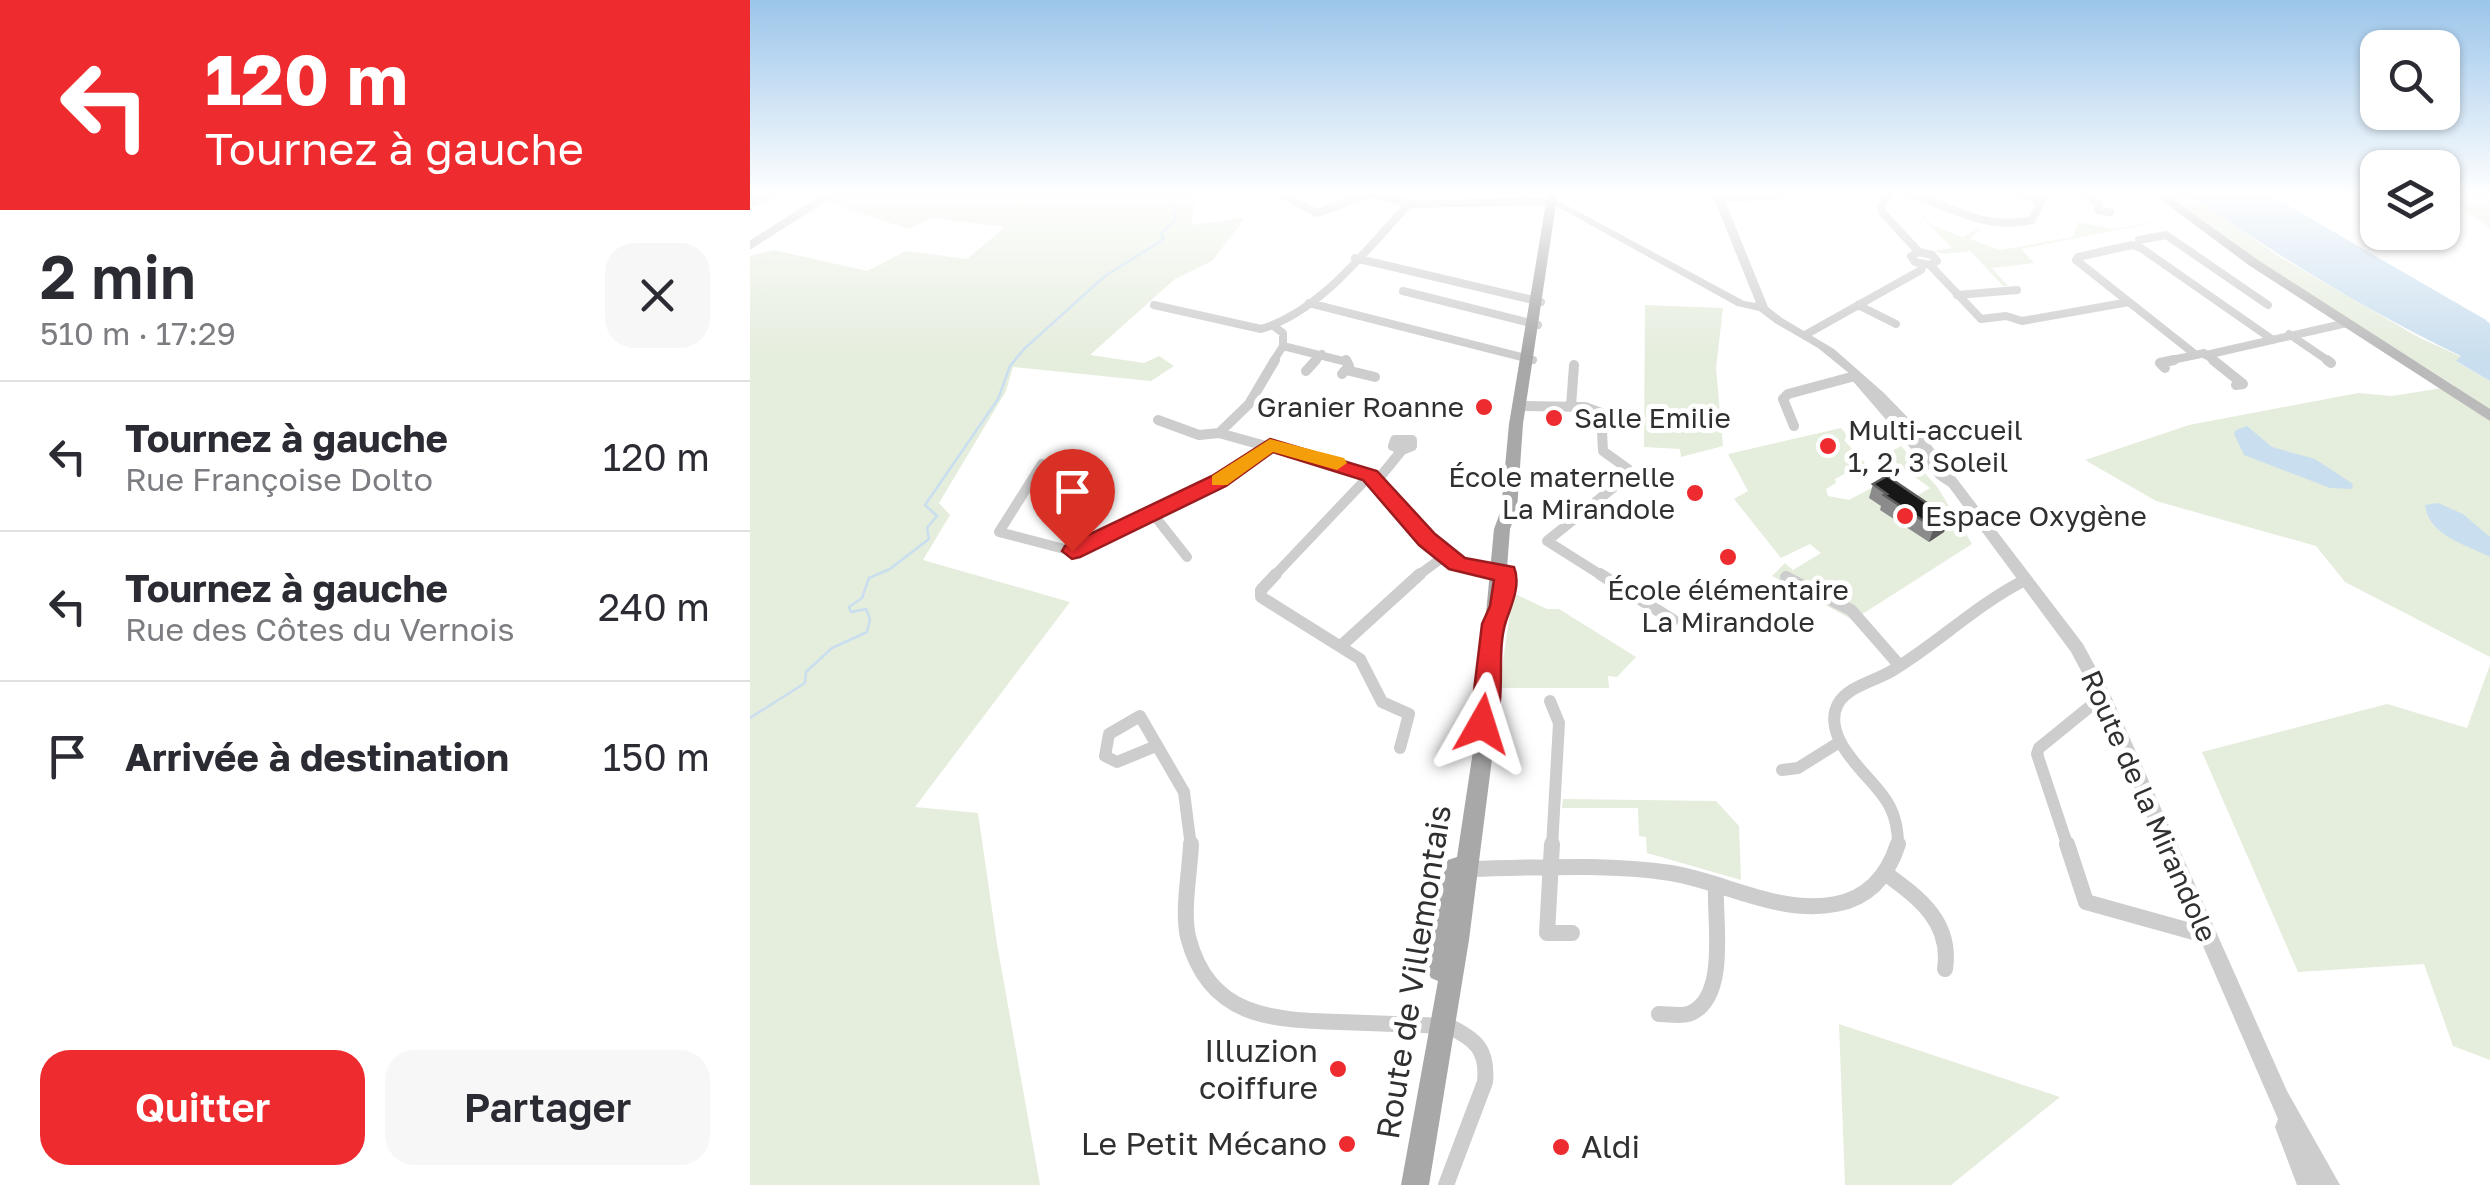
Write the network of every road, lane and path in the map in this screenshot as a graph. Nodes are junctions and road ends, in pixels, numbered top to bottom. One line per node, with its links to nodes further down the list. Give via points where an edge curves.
1 (1366, 246): 12 (street)
2 (1545, 246): 20 (main road, Route de Villemontais)
3 (1641, 246): 26 (street, Route de la Mirandole, via 1742,304)
4 (1739, 246): 26 (street)
5 (1915, 246): 11 (street)
6 (2126, 246): 21 (street, via 2076,260)
7 (2134, 246): 15 (street)
8 (2171, 246): 13 (street)
9 (2182, 246): 17 (street)
10 (2231, 246): 27 (main road)
11 (1920, 252): 14 (street, via 1911,258); 14 (street, via 1937,258)
12 (1355, 258): 16 (street); 22 (street)
13 (2190, 259): 15 (street); 17 (street)
14 (1926, 265): 19 (street); 23 (street)
15 (2165, 265): 33 (street)
16 (1431, 277): 20 (street); 28 (street, via 1408,292)
17 (2230, 279): 24 (street)
18 (2017, 290): 19 (street)
19 (1958, 295): 21 (street, via 1981,319 2022,322)
20 (1538, 302): 28 (main road, Route de Villemontais)
21 (2129, 302): 35 (street)
22 (1309, 303): 30 (street); 37 (street)
23 (1858, 305): 29 (street); 32 (street)
24 (2268, 305)
25 (1154, 306): 30 (street)
26 (1764, 308): 32 (street, Route de la Mirandole)
27 (2344, 321): 31 (street); 47 (main road)
28 (1535, 324): 37 (main road, Route de Villemontais)
29 (1896, 324)
30 (1276, 328): 34 (street)
31 (2289, 333): 33 (street); 38 (street)
32 (1805, 335): 42 (street, Route de la Mirandole)
33 (2270, 338): 35 (street)
34 (1283, 346): 36 (street); 50 (street, via 1250,404)
35 (2202, 353): 40 (street, via 2160,364); 44 (street, via 2244,384)
36 (1322, 354): 41 (street); 43 (street, via 1346,359 1344,372)
37 (1529, 360): 45 (main road, Route de Villemontais)
38 (2331, 363)
39 (1574, 365): 46 (street)
40 (2165, 368)
41 (1306, 371)
42 (1855, 376): 49 (street, via 1788,394 1783,399); 60 (street, Route de la Mirandole, via 1954,484)
43 (1374, 377)
44 (2236, 386)
45 (1522, 406): 46 (street); 58 (main road, Route de Villemontais, via 1512,526)
46 (1572, 406): 61 (street, via 1602,413 1602,451 1629,473 1547,541)
47 (2490, 416)
48 (1158, 420): 50 (street, via 1199,435)
49 (1794, 426)
50 (1220, 433): 51 (street)
51 (1270, 445): 54 (street); 55 (street, via 1219,481)
52 (1402, 450): 54 (street)
53 (1042, 464): 55 (street, via 999,532 1072,551)
54 (1373, 479): 56 (street); 62 (street, via 1260,590 1260,598)
55 (1153, 514): 57 (street)
56 (1446, 555): 58 (street); 62 (street)
57 (1187, 556)
58 (1501, 573): 70 (main road, Route de Villemontais, via 1483,751)
59 (1786, 577): 63 (street, via 1851,610)
60 (2025, 580): 63 (street, via 2000,591); 64 (street, Route de la Mirandole)
61 (1673, 620)
62 (1342, 645): 68 (street, via 1360,659 1382,702 1408,714)
63 (1900, 666): 66 (street, via 1841,697 1832,722)
64 (2104, 696): 75 (street, Route de la Mirandole); 75 (street, via 2037,754 2086,902)
65 (1550, 702): 71 (street, via 1558,722)
66 (1838, 743): 69 (street, via 1798,768); 72 (street, via 1880,784 1894,811 1895,848)
67 (1156, 746): 78 (street, via 1184,792 1192,832 1188,932 1197,964 1219,994 1246,1012 1278,1020)
68 (1400, 748)
69 (1782, 770)
70 (1462, 868): 71 (street); 78 (main road, Route de Villemontais)
71 (1550, 869): 73 (street, via 1670,873); 74 (street, via 1548,933)
72 (1885, 874): 73 (street, via 1869,892 1818,906); 76 (street, via 1944,927 1950,950)
73 (1716, 885): 77 (street, via 1717,973 1707,999 1690,1014)
74 (1572, 933)
75 (2208, 936): 79 (street, Route de la Mirandole)
76 (1945, 968)
77 (1659, 1014)
78 (1436, 1026): 80 (main road, Route de Villemontais); 81 (street, via 1472,1037 1488,1074)
79 (2279, 1098): 82 (street, Route de la Mirandole); 83 (street, Route de la Mirandole)
80 (1416, 1178)
81 (1446, 1185)
82 (2309, 1185)
83 (2328, 1185)

